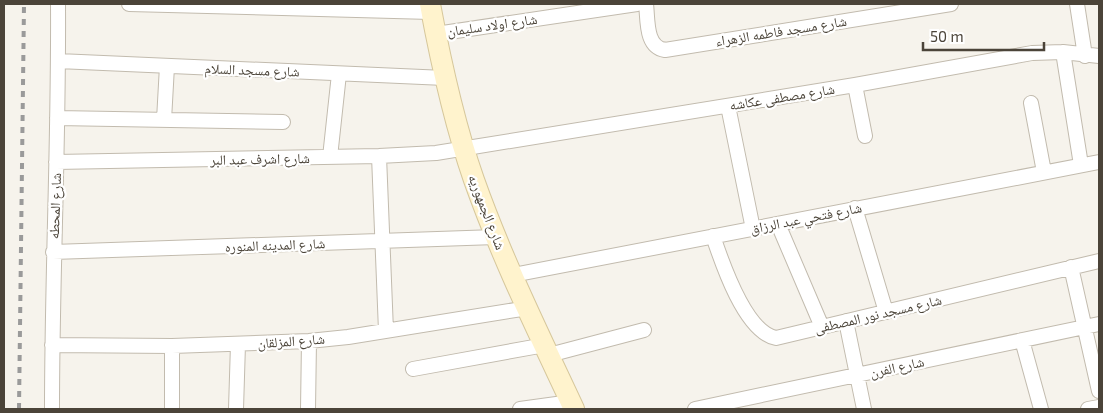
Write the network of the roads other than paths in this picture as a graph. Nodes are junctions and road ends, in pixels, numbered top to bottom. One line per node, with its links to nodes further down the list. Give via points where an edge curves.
1 (58, 4): 11 (street, شارع المحطه)
2 (129, 4): 7 (street)
3 (637, 4): 8 (street, شارع اولاد سليمان)
4 (646, 4): 5 (street, شارع مسجد فاطمه الزهراء, via 651,40 656,47 665,50)
5 (951, 4)
6 (1077, 4): 10 (street)
7 (430, 8): 8 (main road, شارع الجمهوريه)
8 (436, 34): 14 (main road, شارع الجمهوريه)
9 (1063, 52): 10 (street, شارع مصطفى عكاشه); 15 (street, شارع مصطفى عكاشه, via 1032,53); 27 (street)
10 (1092, 56)
11 (58, 62): 12 (street, شارع مسجد السلام); 18 (street, شارع المحطه)
12 (167, 66): 13 (street, شارع مسجد السلام); 19 (street)
13 (339, 74): 14 (street, شارع مسجد السلام); 24 (street)
14 (445, 78): 22 (main road, شارع الجمهوريه)
15 (855, 85): 17 (street, شارع مصطفى عكاشه); 21 (street)
16 (1031, 103): 28 (street)
17 (728, 106): 22 (street, شارع مصطفى عكاشه); 31 (street)
18 (58, 118): 19 (street); 25 (street, شارع المحطه)
19 (164, 120): 20 (street)
20 (283, 122)
21 (865, 136)
22 (464, 148): 23 (street, شارع اشرف عبد البر); 33 (main road, شارع الجمهوريه)
23 (379, 156): 24 (street, شارع اشرف عبد البر); 34 (street)
24 (330, 157): 25 (street, شارع اشرف عبد البر)
25 (56, 162): 35 (street, شارع المحطه)
26 (1099, 162): 27 (street, شارع فتحي عبد الرزاق)
27 (1081, 165): 28 (street, شارع فتحي عبد الرزاق)
28 (1044, 172): 29 (street, شارع فتحي عبد الرزاق)
29 (855, 208): 30 (street, شارع فتحي عبد الرزاق); 40 (street)
30 (778, 224): 31 (street, شارع فتحي عبد الرزاق); 43 (street)
31 (753, 229): 32 (street, شارع فتحي عبد الرزاق)
32 (713, 236): 38 (street, شارع فتحي عبد الرزاق); 43 (street, شارع مسجد نور المصطفى, via 733,288 763,333 776,338)
33 (496, 237): 34 (street, شارع المدينه المنوره); 38 (main road, شارع الجمهوريه)
34 (382, 242): 35 (street, شارع المدينه المنوره); 46 (street)
35 (53, 252): 49 (street, شارع المحطه)
36 (1099, 260): 37 (street, شارع مسجد نور المصطفى)
37 (1071, 267): 40 (street, شارع مسجد نور المصطفى); 44 (street)
38 (513, 275): 39 (main road, شارع الجمهوريه)
39 (528, 308): 46 (street, شارع المزلقان); 52 (main road, شارع الجمهوريه)
40 (886, 312): 41 (street, شارع مسجد نور المصطفى)
41 (846, 321): 43 (street, شارع مسجد نور المصطفى); 54 (street)
42 (1099, 324): 44 (street, شارع الفرن)
43 (822, 327)
44 (1085, 327): 47 (street, شارع الفرن); 55 (street)
45 (644, 330): 52 (street)
46 (386, 331): 48 (street, شارع المزلقان)
47 (1022, 340): 54 (street, شارع الفرن); 65 (street)
48 (309, 341): 50 (street, شارع المزلقان); 61 (street)
49 (52, 344): 51 (street, شارع المزلقان); 58 (street, شارع المحطه)
50 (238, 344): 51 (street, شارع المزلقان); 60 (street)
51 (172, 346): 59 (street)
52 (547, 350): 53 (street); 56 (main road, شارع الجمهوريه)
53 (413, 370)
54 (857, 375): 63 (street, شارع الفرن); 64 (street)
55 (1099, 391)
56 (573, 406): 62 (street)
57 (1099, 407): 66 (street)
58 (52, 409)
59 (172, 409)
60 (236, 409)
61 (308, 409)
62 (520, 409)
63 (695, 409)
64 (864, 409)
65 (1040, 409)
66 (1088, 409)

